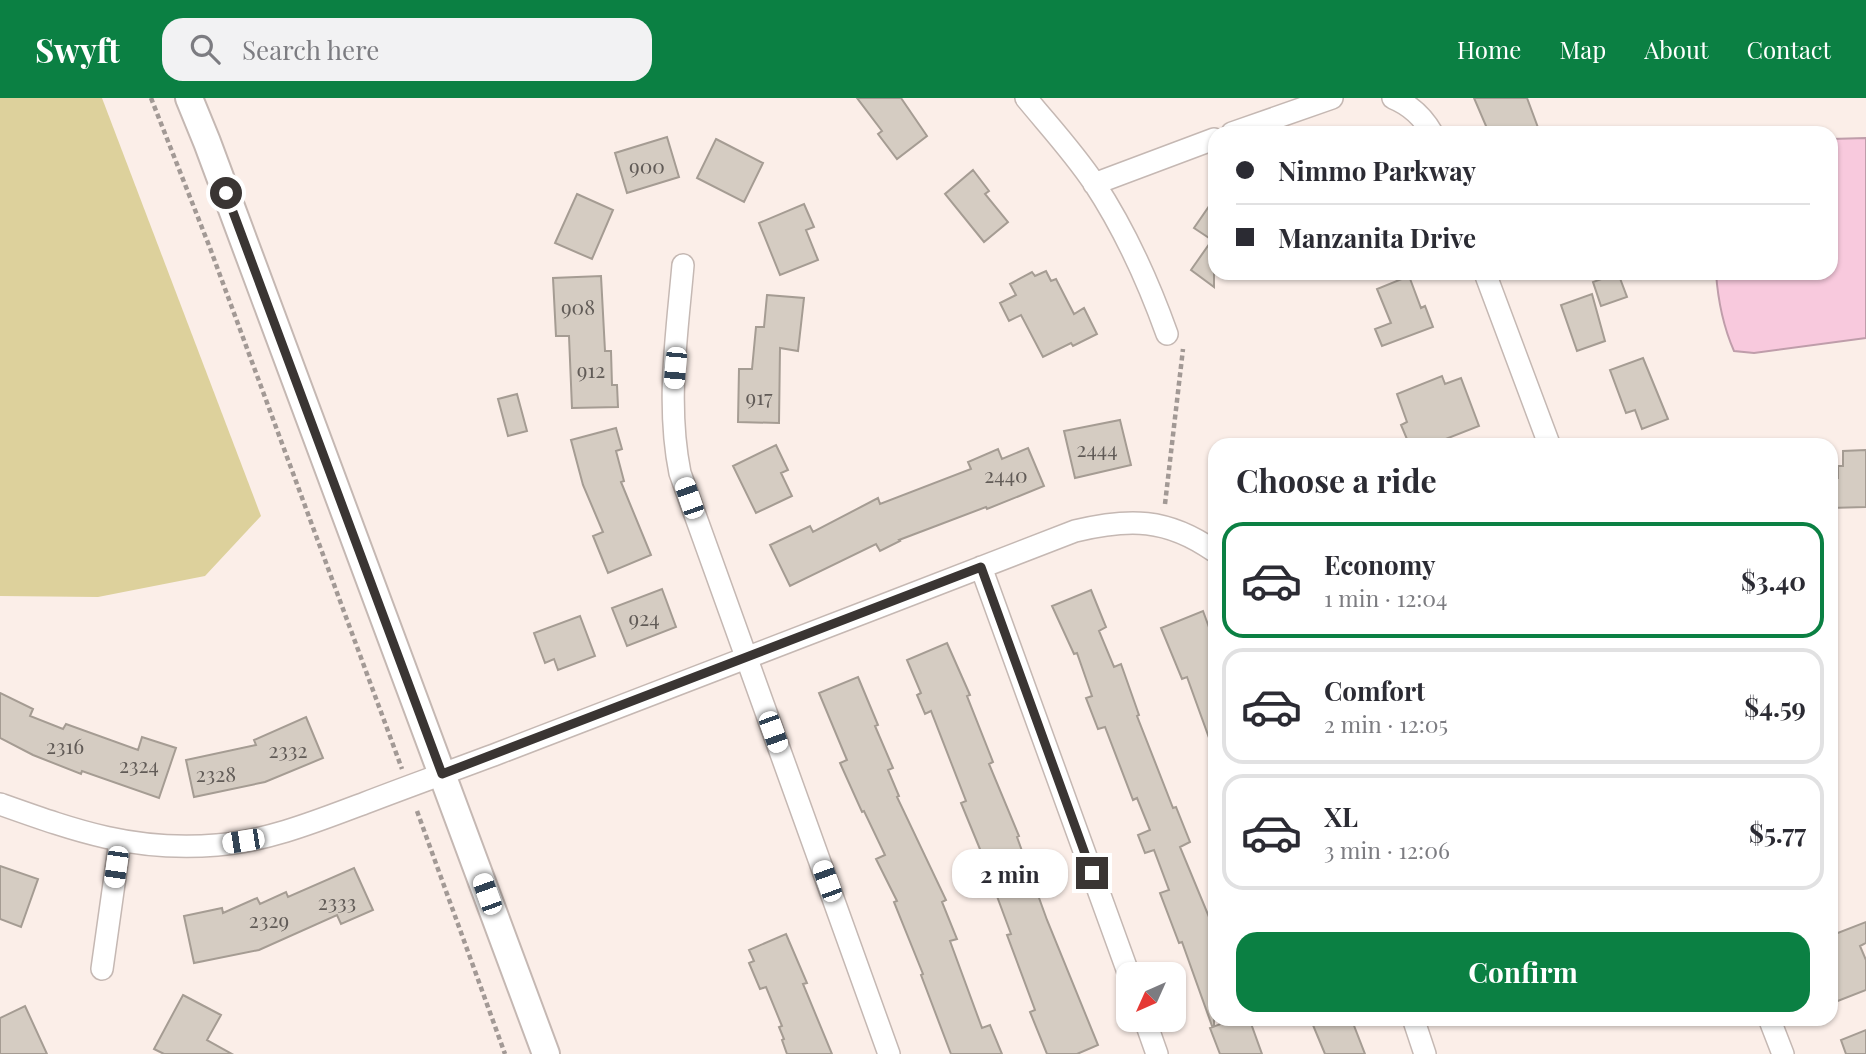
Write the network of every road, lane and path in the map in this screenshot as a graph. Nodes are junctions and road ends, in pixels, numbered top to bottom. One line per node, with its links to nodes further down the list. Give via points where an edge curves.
1 (151, 98): 18 (path)
2 (189, 98): 19 (street)
3 (1026, 98): 9 (street)
4 (1332, 98): 6 (street)
5 (1393, 98): 7 (street)
6 (1253, 126)
7 (1427, 126)
8 (1208, 141): 9 (street)
9 (1094, 184): 12 (street)
10 (683, 265): 17 (street, via 673,394 675,448)
11 (1488, 280): 13 (street)
12 (1177, 338): 14 (path, via 1182,351)
13 (1547, 438)
14 (1165, 504)
15 (1208, 547): 16 (street, via 1181,531 1131,521 1075,531)
16 (981, 567): 17 (street); 23 (street)
17 (747, 658): 19 (street); 30 (street)
18 (402, 770)
19 (442, 774): 22 (street, via 266,837 184,847); 29 (street)
20 (0, 804): 22 (street)
21 (417, 811): 28 (path)
22 (120, 842): 24 (street)
23 (1124, 962)
24 (102, 969)
25 (1416, 1026): 32 (street)
26 (1772, 1026): 33 (street)
27 (1149, 1032): 31 (street)
28 (505, 1054)
29 (546, 1054)
30 (889, 1054)
31 (1157, 1054)
32 (1426, 1054)
33 (1783, 1054)

